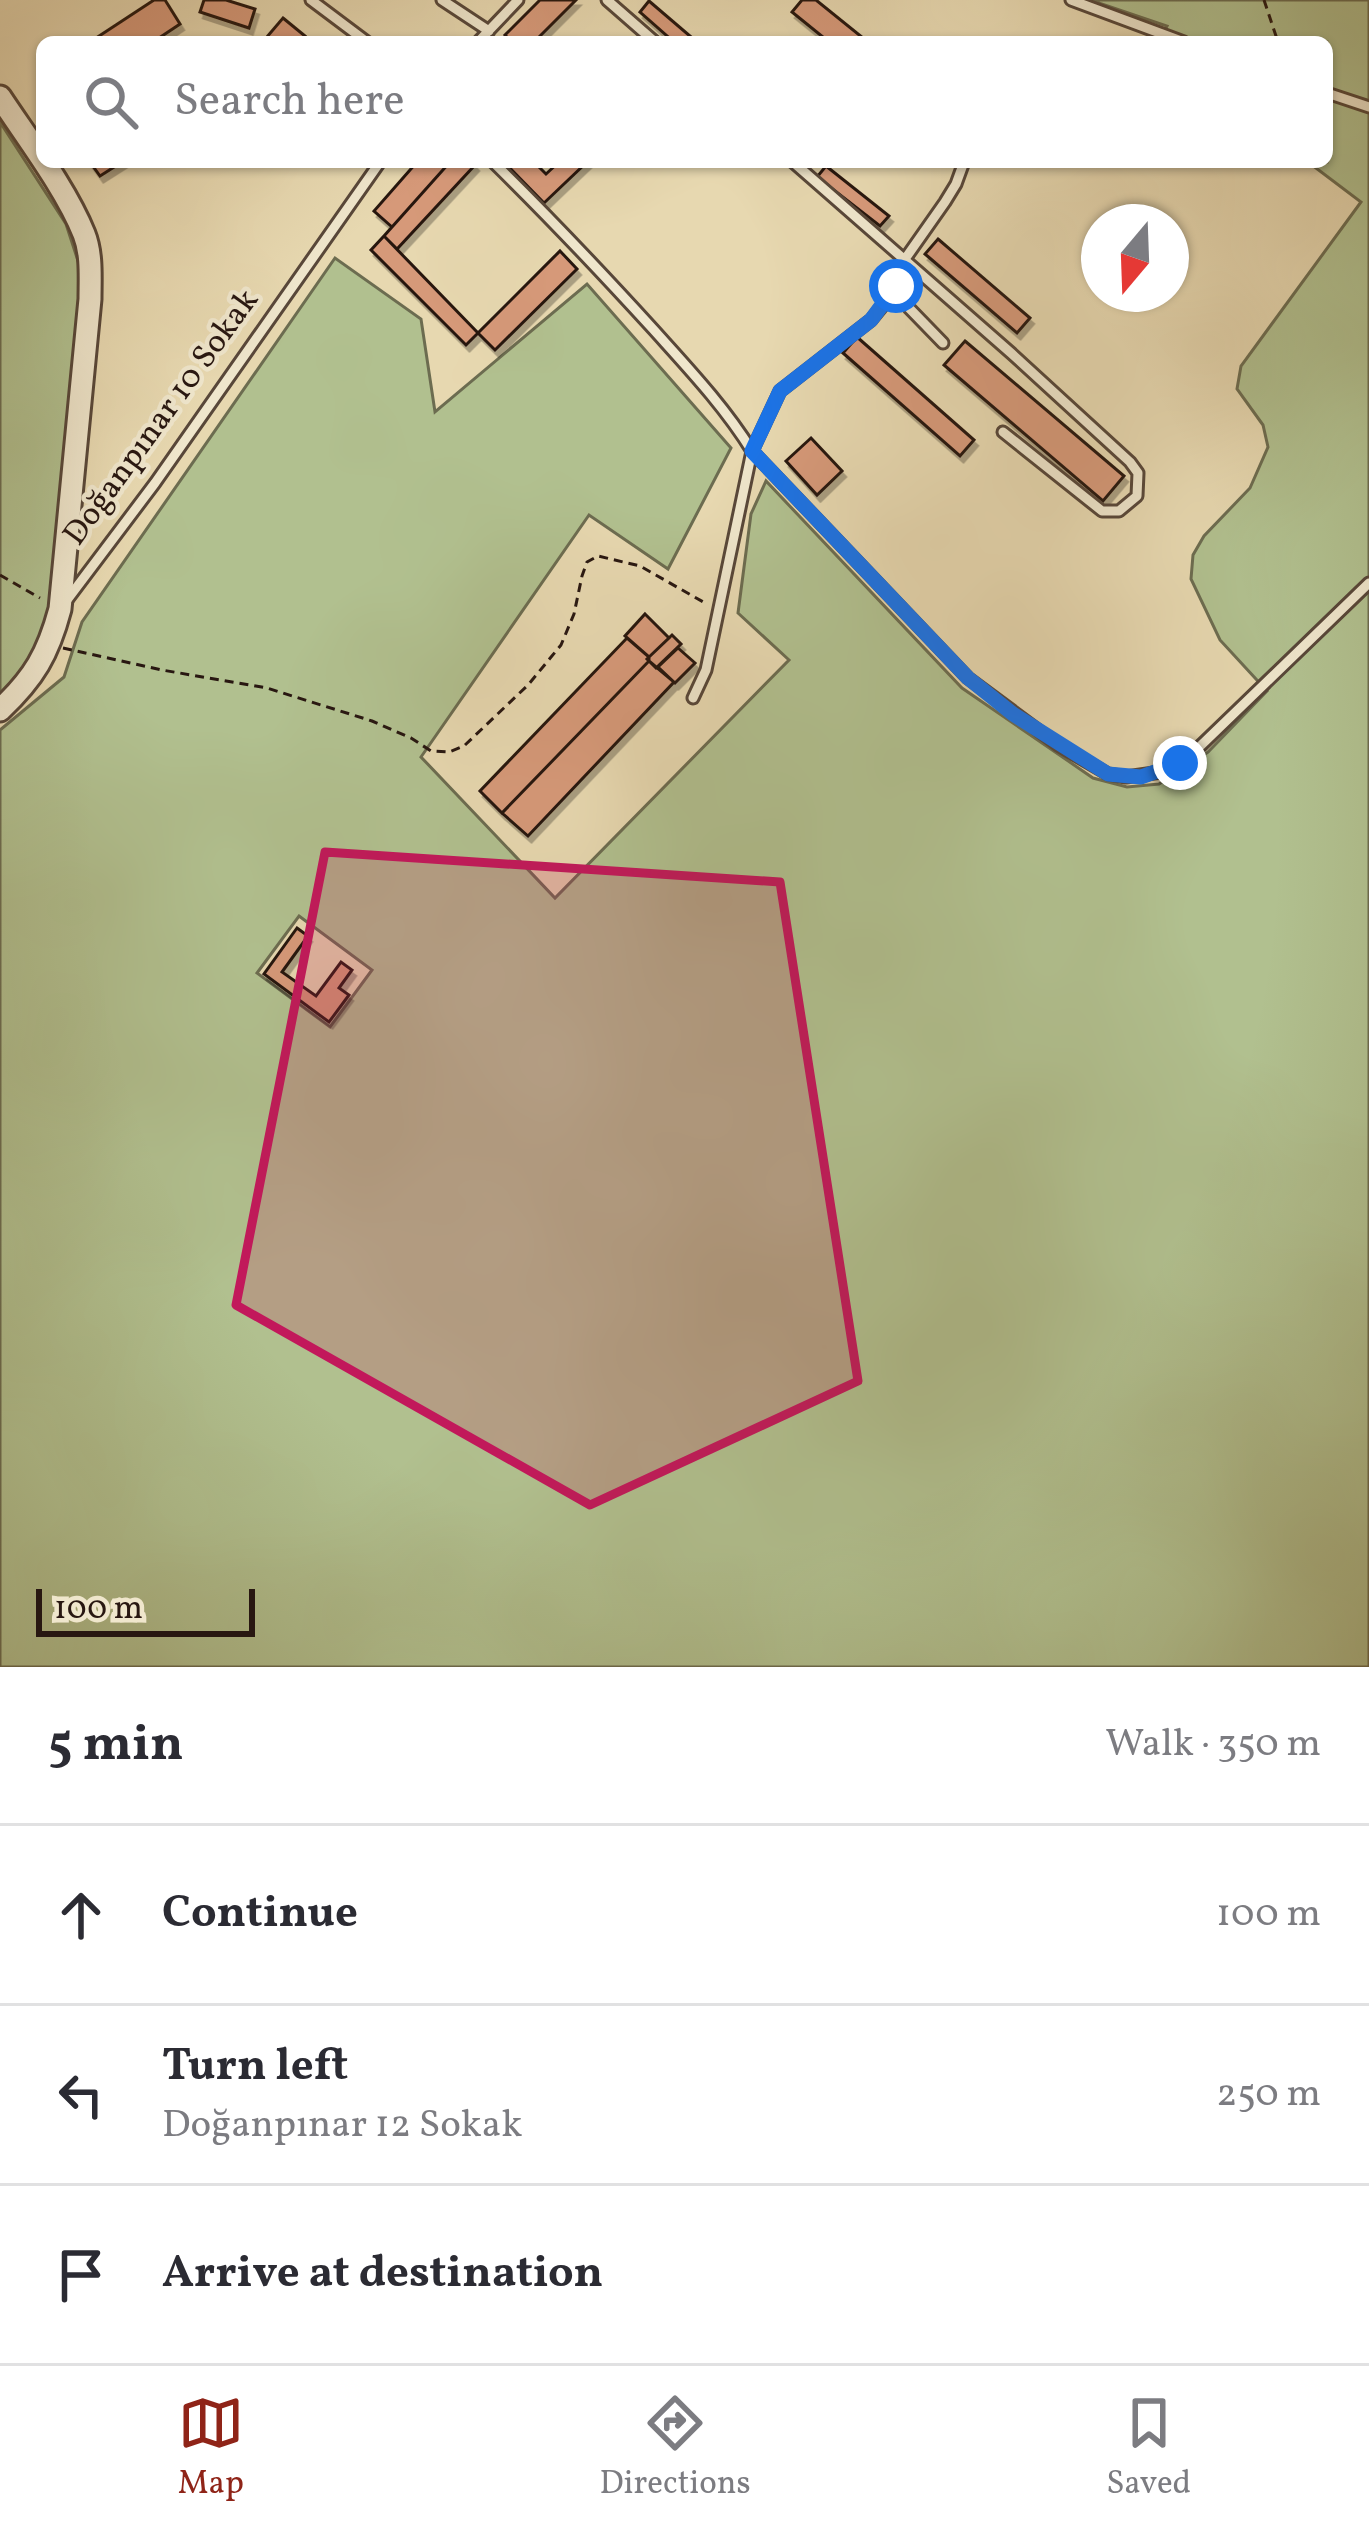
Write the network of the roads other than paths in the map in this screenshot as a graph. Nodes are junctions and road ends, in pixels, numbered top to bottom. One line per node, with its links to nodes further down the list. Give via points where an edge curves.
1 (311, 0): 7 (lane)
2 (442, 0): 6 (lane)
3 (518, 0): 6 (lane)
4 (607, 0): 9 (lane)
5 (1071, 0): 10 (lane)
6 (489, 31): 8 (lane)
7 (359, 36)
8 (484, 36)
9 (648, 36)
10 (1168, 36)
11 (1333, 95): 13 (lane)
12 (0, 97): 14 (street)
13 (1369, 106)
14 (36, 155)
15 (44, 168): 26 (street, via 85,236 90,260)
16 (376, 168): 26 (lane, Doğanpınar 10 Sokak)
17 (499, 168): 24 (lane, via 700,382)
18 (800, 168): 20 (lane)
19 (961, 168): 20 (lane)
20 (904, 259): 21 (lane); 23 (lane, via 1130,462 1137,496 1119,511 1102,511)
21 (896, 286): 22 (lane); 24 (lane, via 871,320 780,391)
22 (943, 344)
23 (1003, 432)
24 (752, 451): 25 (lane, via 968,678 1108,774 1141,777 1192,754); 27 (lane, via 706,670)
25 (1369, 583)
26 (60, 609): 28 (street, Doğanpınar 10 Sokak, via 38,669)
27 (693, 698)
28 (0, 710)

